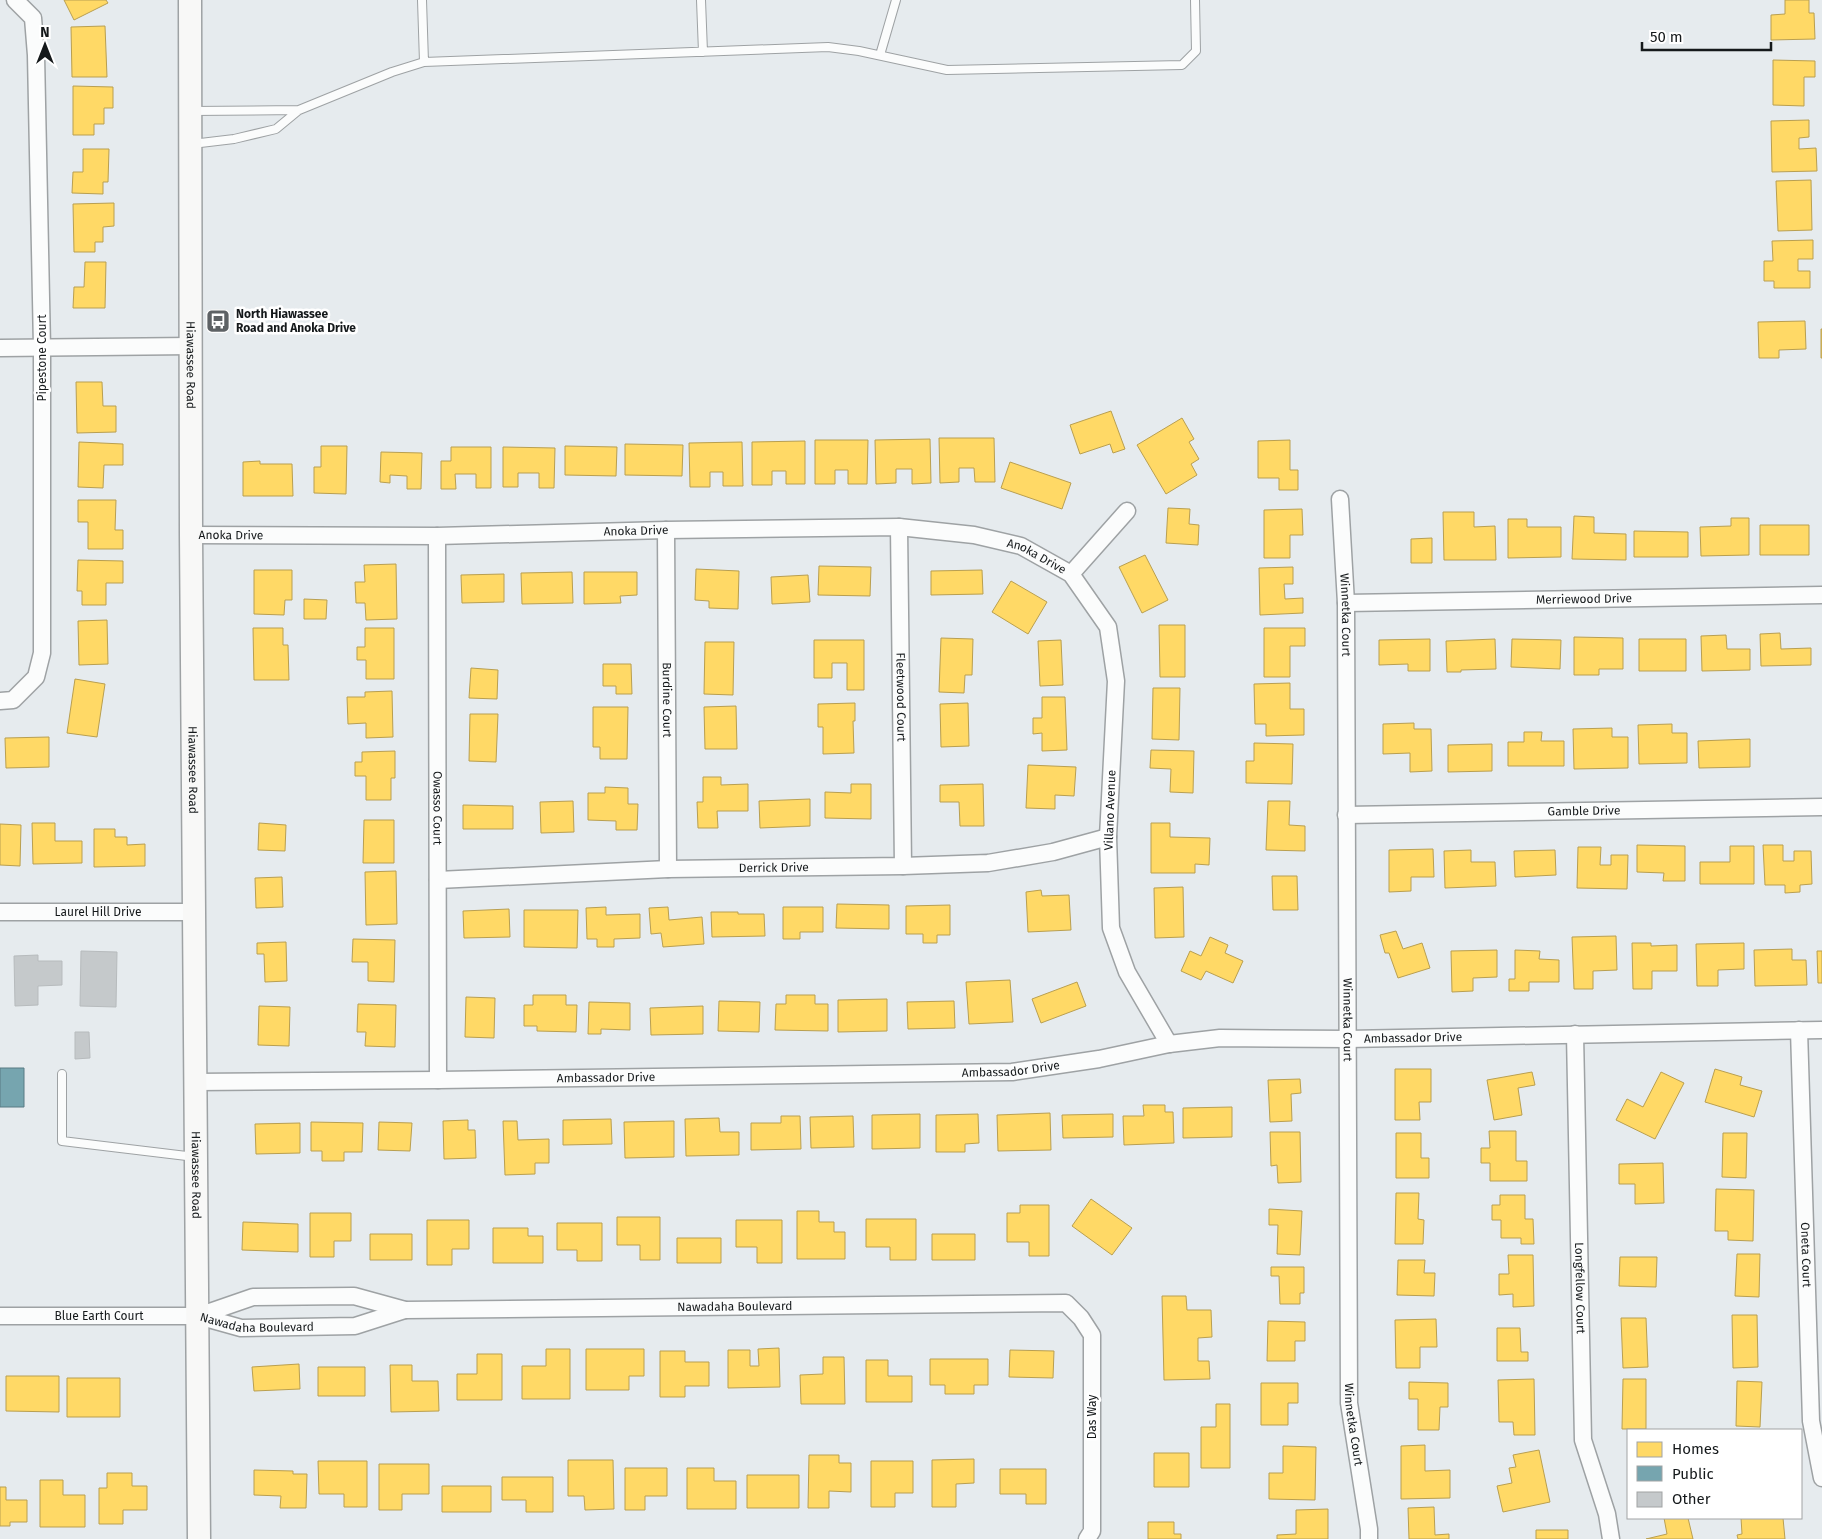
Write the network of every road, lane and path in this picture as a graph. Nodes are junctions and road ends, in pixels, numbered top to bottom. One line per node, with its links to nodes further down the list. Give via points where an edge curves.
1 (15, 0): 14 (street, Pipestone Court, via 33,18 36,55)
2 (190, 0): 11 (main road, Hiawassee Road)
3 (422, 0): 9 (lane)
4 (701, 0): 7 (lane)
5 (896, 0): 8 (lane)
6 (1195, 0): 8 (lane, via 1196,51 1182,65 947,70)
7 (703, 52): 8 (lane, via 828,47); 9 (lane)
8 (880, 55)
9 (424, 62): 10 (lane)
10 (299, 110): 11 (lane); 12 (lane, via 276,129)
11 (191, 111): 12 (main road, Hiawassee Road)
12 (190, 145): 13 (main road, Hiawassee Road)
13 (192, 346): 14 (street); 20 (main road, Hiawassee Road)
14 (42, 347): 15 (street); 25 (street, Pipestone Court, via 42,653 36,676 13,700)
15 (0, 348)
16 (1340, 499): 24 (street, Winnetka Court)
17 (1127, 511): 22 (street)
18 (899, 527): 19 (street, Anoka Drive); 22 (street, Anoka Drive, via 974,535 1021,546); 29 (street, Fleetwood Court)
19 (666, 530): 21 (street, Anoka Drive); 30 (street, Burdine Court)
20 (191, 535): 21 (street, Anoka Drive); 33 (main road, Hiawassee Road)
21 (437, 536): 31 (street, Owasso Court)
22 (1071, 574): 28 (street, Villano Avenue, via 1108,627 1116,681)
23 (1822, 595): 24 (street, Merriewood Drive)
24 (1346, 603): 27 (street, Winnetka Court)
25 (0, 700)
26 (1822, 807): 27 (street, Gamble Drive)
27 (1346, 815): 37 (street, Winnetka Court)
28 (1108, 837): 29 (street, Derrick Drive, via 1053,852 988,863); 38 (street, Villano Avenue, via 1110,928 1127,972)
29 (903, 866): 30 (street, Derrick Drive)
30 (668, 869): 31 (street, Derrick Drive)
31 (438, 880): 40 (street, Owasso Court)
32 (0, 912): 33 (street, Laurel Hill Drive)
33 (195, 912): 41 (main road, Hiawassee Road)
34 (1799, 1030): 35 (street, Ambassador Drive); 36 (street, Ambassador Drive); 47 (street, Oneta Court, via 1812,1421)
35 (1822, 1030)
36 (1575, 1034): 37 (street, Ambassador Drive); 51 (street, Longfellow Court, via 1583,1440 1607,1514)
37 (1348, 1039): 38 (street, Ambassador Drive, via 1220,1038); 50 (street, Winnetka Court, via 1349,1403)
38 (1169, 1044): 40 (street, Ambassador Drive, via 1099,1060 1012,1072)
39 (62, 1074): 42 (lane, via 62,1141)
40 (438, 1080): 41 (street, Ambassador Drive)
41 (196, 1082): 42 (main road, Hiawassee Road)
42 (197, 1157): 46 (main road, Hiawassee Road)
43 (1066, 1303): 44 (street, Nawadaha Boulevard); 49 (street, Das Way, via 1092,1335 1092,1531)
44 (405, 1310): 46 (street, Nawadaha Boulevard, via 355,1326 241,1328); 46 (street, Nawadaha Boulevard, via 354,1296 253,1297)
45 (0, 1316): 46 (street, Blue Earth Court)
46 (198, 1316): 48 (main road, Hiawassee Road)
47 (1822, 1478)
48 (199, 1539)
49 (1088, 1539)
50 (1369, 1539)
51 (1611, 1539)

